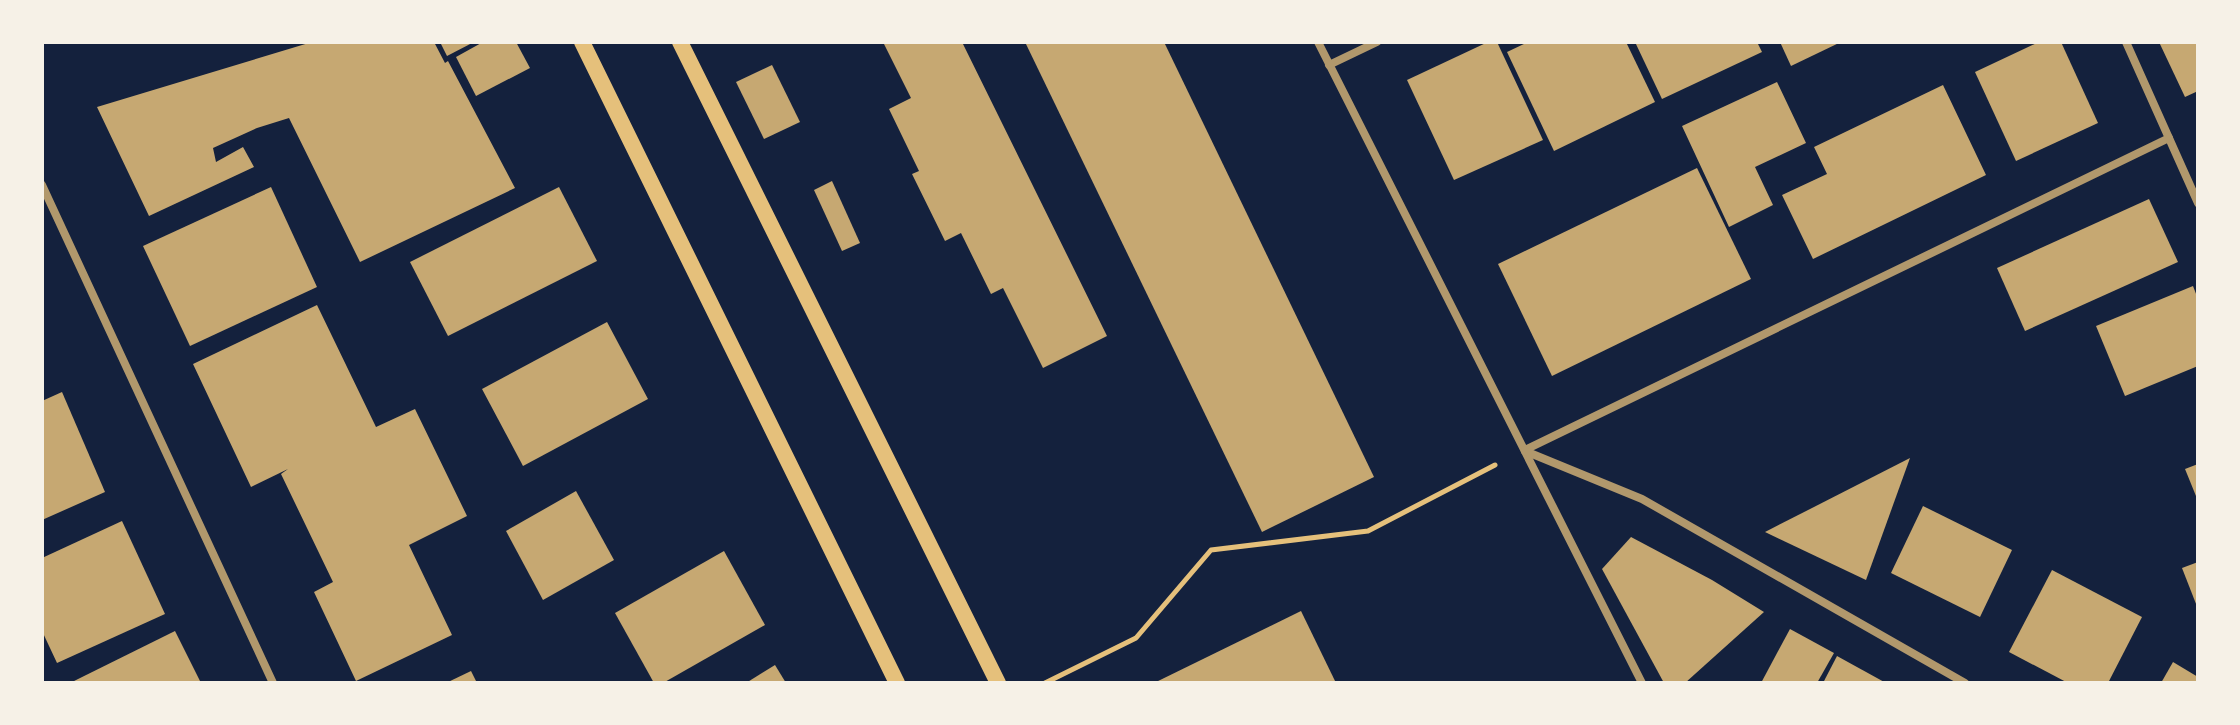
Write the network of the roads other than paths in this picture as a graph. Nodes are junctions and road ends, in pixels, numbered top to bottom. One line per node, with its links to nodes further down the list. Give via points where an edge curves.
1 (582, 42): 12 (main road)
2 (680, 42): 13 (main road)
3 (1318, 42): 6 (street)
4 (1377, 42): 6 (street)
5 (2126, 42): 7 (street)
6 (1329, 65): 10 (street)
7 (2169, 138): 9 (street); 10 (street)
8 (42, 185): 11 (street)
9 (2198, 203)
10 (1525, 450): 14 (street); 15 (street, via 1642,499)
11 (273, 683)
12 (897, 683)
13 (998, 683)
14 (1642, 683)
15 (1965, 683)

